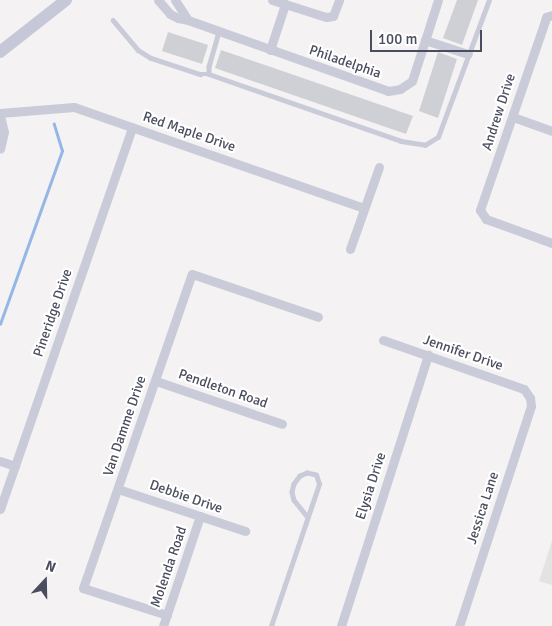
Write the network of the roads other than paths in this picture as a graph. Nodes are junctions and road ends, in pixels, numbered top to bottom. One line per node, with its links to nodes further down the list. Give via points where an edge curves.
1 (66, 0): 15 (main road)
2 (158, 0): 11 (street, Philadelphia, via 173,16)
3 (175, 0): 11 (street)
4 (272, 0): 8 (street)
5 (339, 0): 8 (street, via 333,16 326,17)
6 (438, 0): 13 (street, Philadelphia)
7 (488, 0): 16 (lane)
8 (286, 4): 14 (street)
9 (549, 16): 19 (street, Andrew Drive)
10 (113, 20): 17 (lane, via 138,50 151,58)
11 (188, 20): 12 (street, Philadelphia)
12 (219, 32): 14 (street, Philadelphia); 17 (lane)
13 (425, 40): 14 (street, Philadelphia, via 412,81 400,89 388,91); 16 (street)
14 (270, 50)
15 (0, 52)
16 (468, 54): 17 (lane, via 438,137 426,145 401,141)
17 (209, 74)
18 (0, 114): 20 (street, Red Maple Drive, via 74,107); 22 (street, via 4,132)
19 (513, 117): 21 (street); 25 (street, Andrew Drive, via 480,210 486,219)
20 (132, 127): 24 (street, Red Maple Drive); 34 (street, Pineridge Drive)
21 (552, 131)
22 (0, 149)
23 (378, 167): 24 (street)
24 (364, 208): 26 (street)
25 (552, 243)
26 (350, 249)
27 (318, 317): 30 (street, Van Damme Drive, via 192,274)
28 (383, 340): 29 (street, Jennifer Drive)
29 (428, 355): 31 (street, Jennifer Drive, via 524,389); 43 (street, Elysia Drive)
30 (156, 381): 32 (street, Pendleton Road); 35 (street, Van Damme Drive)
31 (530, 398): 44 (street, Jessica Lane, via 531,406)
32 (282, 424)
33 (0, 461): 34 (street)
34 (15, 466): 36 (street, Pineridge Drive)
35 (118, 489): 37 (street, Debbie Drive); 40 (street, Van Damme Drive, via 83,588)
36 (0, 509)
37 (200, 516): 39 (street, Debbie Drive); 40 (street, Molenda Road)
38 (307, 516): 38 (lane, via 319,484 316,475 307,473 300,476 292,492 294,500); 42 (lane)
39 (245, 531)
40 (167, 615): 41 (street, Molenda Road)
41 (163, 626)
42 (270, 626)
43 (341, 626)
44 (459, 626)

